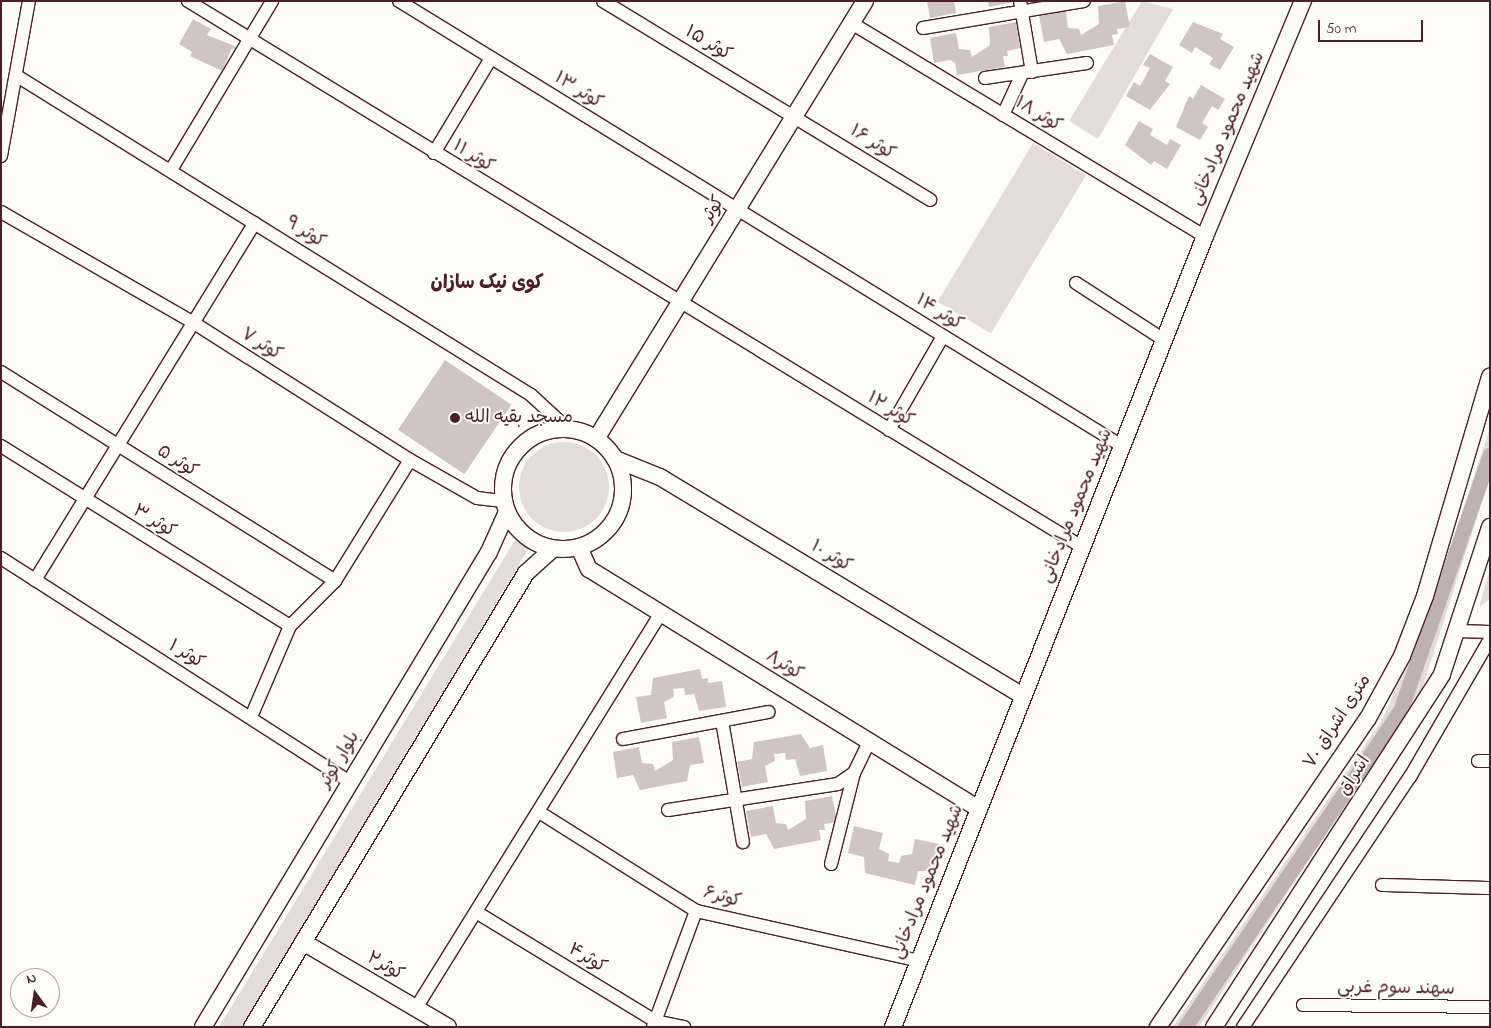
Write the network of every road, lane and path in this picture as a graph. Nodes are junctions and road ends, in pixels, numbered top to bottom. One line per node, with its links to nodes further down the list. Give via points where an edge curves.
1 (29, 1): 16 (street)
2 (188, 1): 12 (street, کوثر ۱۱)
3 (272, 1): 12 (street)
4 (399, 1): 13 (street, کوثر ۱۳)
5 (602, 1): 19 (street, ۱۵ کوثر)
6 (865, 1): 10 (main road, کوثر)
7 (1084, 1): 9 (street)
8 (1304, 1): 27 (main road, شهید محمود مرادخانی)
9 (1021, 6): 11 (street); 15 (street)
10 (852, 24): 18 (street, کوثر ۱۸); 19 (main road, کوثر)
11 (923, 28)
12 (249, 39): 20 (street, کوثر ۱۱); 22 (street)
13 (491, 58): 20 (street); 24 (street, کوثر ۱۳)
14 (1087, 63): 15 (street)
15 (1027, 73): 17 (street); 18 (street)
16 (17, 76): 21 (street); 22 (street, کوثر ۹)
17 (985, 78)
18 (1003, 114): 27 (street, کوثر ۱۸)
19 (795, 116): 23 (street, کوثر ۱۶); 24 (main road, کوثر)
20 (434, 153): 29 (street, کوثر ۱۱)
21 (1, 156)
22 (171, 170): 26 (street, کوثر ۹)
23 (930, 200)
24 (738, 210): 29 (main road, کوثر); 31 (street, کوثر ۱۴)
25 (1, 212): 30 (street, کوثر ۷)
26 (255, 223): 30 (street); 35 (street, کوثر ۹, via 531,395)
27 (1205, 236): 32 (main road, شهید محمود مرادخانی)
28 (1076, 283): 32 (street)
29 (680, 304): 36 (street, کوثر ۱۲); 37 (main road, کوثر)
30 (194, 323): 39 (street); 42 (street, کوثر ۷)
31 (943, 336): 36 (street); 40 (street, کوثر ۱۴)
32 (1164, 340): 40 (main road, شهید محمود مرادخانی)
33 (1, 372): 39 (street, کوثر ۵)
34 (1490, 376): 86 (main road, ۷۰ متری اشراق, via 1425,596 1402,656 1367,720)
35 (568, 429): 37 (main road); 44 (main road, via 536,435 518,450 505,470)
36 (890, 430): 47 (street, کوثر ۱۲)
37 (596, 438): 41 (main road)
38 (1, 446): 43 (street, کوثر ۳)
39 (118, 446): 43 (street); 51 (street, کوثر ۵)
40 (1122, 446): 47 (main road, شهید محمود مرادخانی)
41 (615, 459): 46 (main road, via 624,489 616,519 600,536); 57 (main road, کوثر ۱۰, via 660,477)
42 (410, 460): 44 (street, کوثر ۷, via 477,498); 51 (street)
43 (84, 500): 50 (street); 53 (street, کوثر ۳)
44 (505, 507): 48 (main road, via 525,536); 64 (main road, بلوار کوثر, via 489,552)
45 (1490, 527): 54 (main road, اشراق)
46 (579, 547): 48 (main road); 52 (main road, کوثر۸, via 589,569)
47 (1082, 547): 57 (main road, شهید محمود مرادخانی)
48 (553, 549): 75 (main road, via 526,573)
49 (1, 558): 50 (street, کوثر ۱)
50 (35, 580): 59 (street, کوثر ۱)
51 (335, 582): 53 (street)
52 (660, 613): 62 (main road, کوثر۸); 68 (street)
53 (290, 626): 59 (street)
54 (1458, 631): 55 (street); 87 (main road, اشراق, via 1442,674 1402,741)
55 (1490, 632)
56 (1490, 639): 88 (street, via 1410,777)
57 (1024, 696): 66 (main road, شهید محمود مرادخانی)
58 (769, 712): 60 (street)
59 (251, 717): 64 (street, کوثر ۱)
60 (722, 721): 61 (street); 65 (street)
61 (623, 739)
62 (869, 742): 63 (street); 66 (main road, کوثر۸)
63 (854, 773): 65 (street, via 838,784); 70 (street)
64 (350, 782): 81 (main road, بلوار کوثر)
65 (735, 800): 67 (street); 69 (street)
66 (979, 809): 76 (main road, شهید محمود مرادخانی)
67 (668, 810)
68 (539, 812): 73 (street, کوثر۶); 74 (street)
69 (743, 842)
70 (831, 864)
71 (1382, 885): 72 (street)
72 (1490, 888)
73 (696, 911): 76 (street, کوثر۶); 80 (street)
74 (476, 912): 79 (street); 80 (street, کوثر۴)
75 (303, 942): 79 (main road, کوثر۲); 82 (main road)
76 (919, 961): 85 (main road, شهید محمود مرادخانی)
77 (1303, 1005): 78 (street, سهند سوم غربی)
78 (1490, 1007)
79 (416, 1008): 83 (main road, کوثر۲)
80 (654, 1024): 84 (street, کوثر۴)
81 (202, 1027)
82 (252, 1027)
83 (448, 1027)
84 (684, 1027)
85 (893, 1027)
86 (1158, 1027)
87 (1214, 1027)
88 (1243, 1027)

